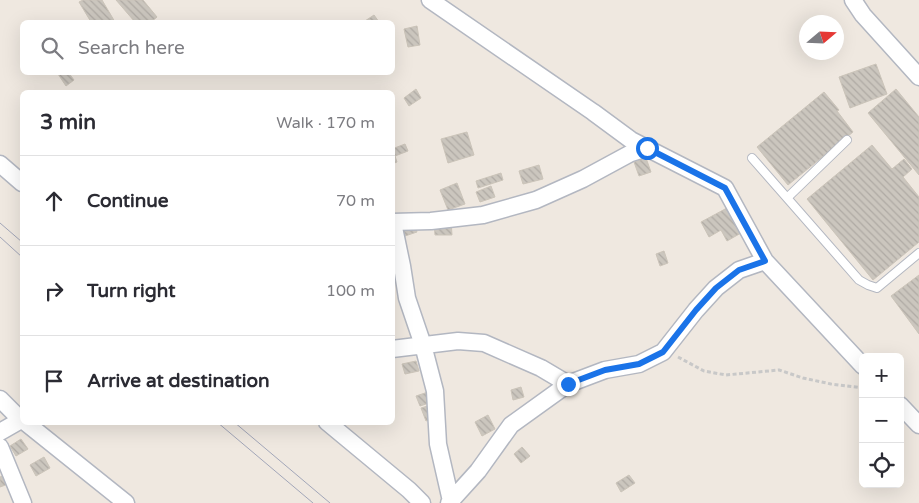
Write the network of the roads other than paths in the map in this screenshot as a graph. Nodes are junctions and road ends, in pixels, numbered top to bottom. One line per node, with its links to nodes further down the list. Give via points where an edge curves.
1 (430, 0): 5 (street)
2 (854, 0): 3 (street, via 863,15)
3 (919, 78)
4 (848, 140): 9 (lane)
5 (647, 148): 10 (street, via 631,152 536,200 483,215); 13 (street, via 725,188)
6 (752, 158): 9 (lane)
7 (0, 164): 8 (street)
8 (20, 181)
9 (787, 198): 12 (lane, via 859,280 868,285 877,288)
10 (395, 223)
11 (395, 233): 14 (street, via 407,298)
12 (919, 253)
13 (765, 261): 16 (street); 17 (street, via 739,270 716,288 663,352 639,364 605,370)
14 (423, 345): 15 (street); 17 (street, via 484,342); 27 (street, via 435,391 438,444)
15 (395, 349)
16 (859, 362)
17 (568, 384): 27 (street, via 511,425 478,471)
18 (0, 399): 20 (street)
19 (904, 410): 24 (street)
20 (20, 418)
21 (20, 422): 25 (street)
22 (28, 425): 29 (street)
23 (331, 425): 30 (street)
24 (919, 425)
25 (0, 432)
26 (0, 447): 28 (street)
27 (450, 502)
28 (23, 503)
29 (126, 503)
30 (422, 503)

